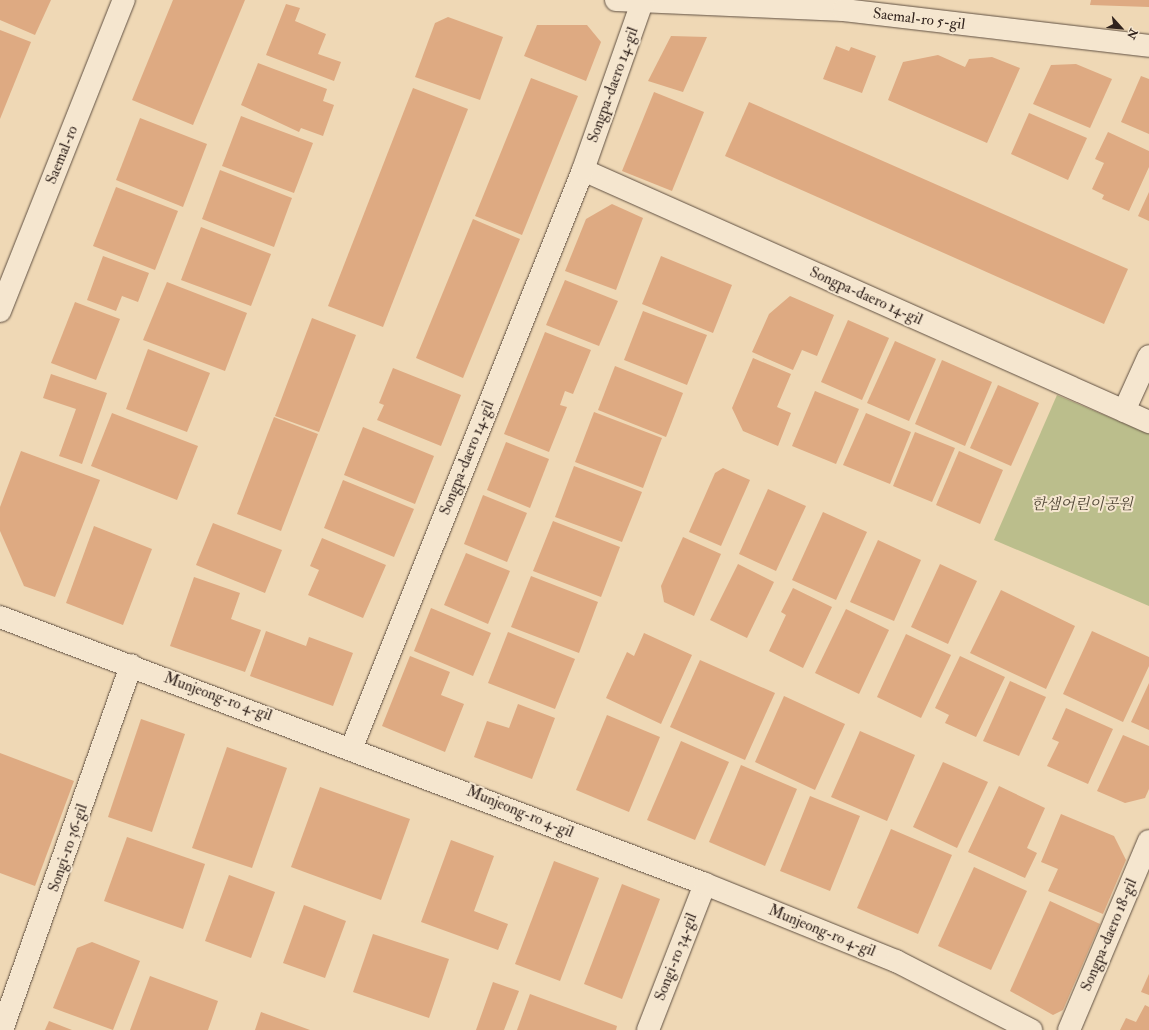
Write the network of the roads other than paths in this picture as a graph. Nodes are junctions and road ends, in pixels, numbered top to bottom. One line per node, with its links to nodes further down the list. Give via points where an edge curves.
1 (124, 0): 6 (street, Saemal-ro)
2 (616, 0): 3 (street, Saemal-ro 5-gil)
3 (643, 1): 4 (street, Saemal-ro 5-gil, via 844,10); 5 (street, Songpa-daero 14-gil)
4 (1149, 46)
5 (583, 170): 8 (street, Songpa-daero 14-gil); 12 (street, Songpa-daero 14-gil)
6 (0, 311)
7 (1149, 356): 8 (street)
8 (1124, 411): 9 (street, Songpa-daero 14-gil)
9 (1149, 422)
10 (0, 617): 11 (street, Munjeong-ro 4-gil)
11 (131, 666): 12 (street, Munjeong-ro 4-gil); 15 (street, Songi-ro 36-gil)
12 (352, 747): 14 (street, Munjeong-ro 4-gil)
13 (1149, 841): 18 (street, Songpa-daero 18-gil)
14 (705, 884): 16 (street, Songi-ro 34-gil); 17 (street, Munjeong-ro 4-gil, via 896,961)
15 (2, 1030)
16 (648, 1030)
17 (1031, 1030)
18 (1069, 1030)

